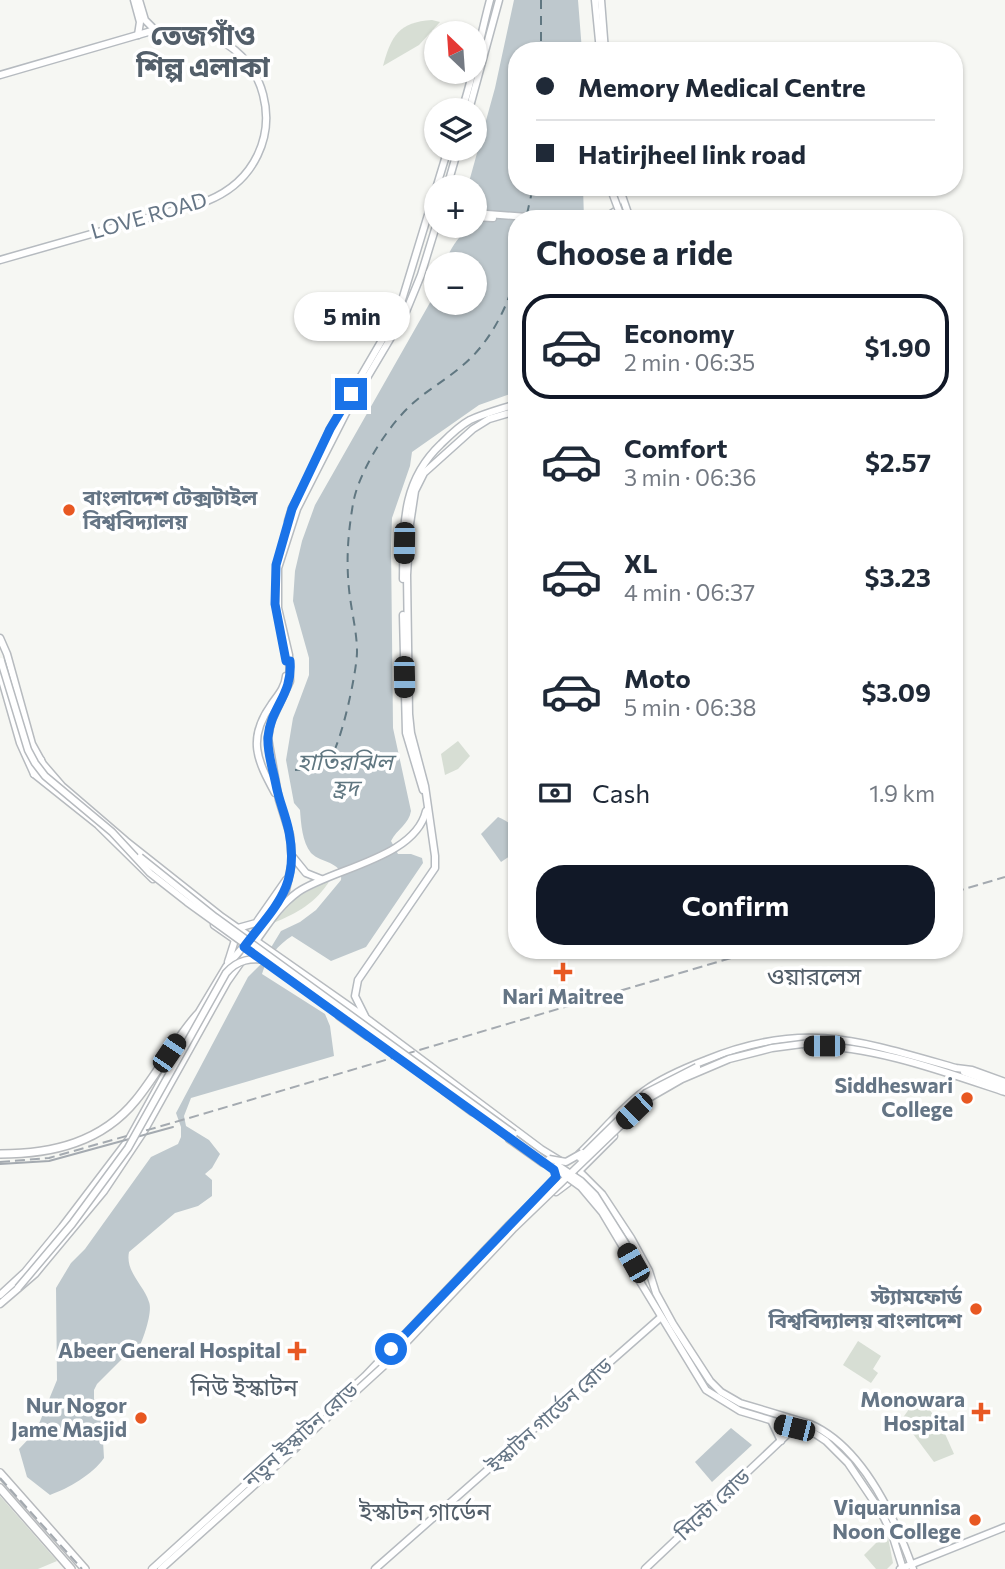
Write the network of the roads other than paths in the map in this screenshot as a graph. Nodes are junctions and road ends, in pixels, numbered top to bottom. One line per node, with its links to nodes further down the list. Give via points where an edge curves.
1 (136, 0): 5 (main road)
2 (494, 0): 11 (main road); 12 (main road)
3 (594, 0): 8 (main road)
4 (601, 0): 9 (main road)
5 (143, 21): 6 (main road); 7 (main road)
6 (155, 30): 7 (main road, LOVE ROAD); 19 (main road, LOVE ROAD, via 175,28 211,35 250,65 262,87 265,106 262,140 253,163 230,188 207,201)
7 (138, 35): 10 (main road, LOVE ROAD)
8 (601, 42)
9 (602, 42)
10 (0, 75)
11 (466, 98)
12 (472, 98)
13 (487, 216): 15 (main road)
14 (487, 217): 16 (main road)
15 (508, 217)
16 (508, 219)
17 (424, 236): 26 (main road, via 393,318 330,429 292,509 275,569 276,610)
18 (429, 238): 26 (main road, via 429,250 405,314 346,413 293,518 277,581)
19 (0, 260)
20 (508, 407): 22 (main road)
21 (508, 413): 23 (main road, via 477,425)
22 (479, 416): 23 (main road); 35 (main road, via 421,466 405,516 404,707 412,760)
23 (424, 473): 35 (main road, via 412,506 407,600 409,714)
24 (0, 638): 28 (main road)
25 (1, 660): 45 (main road, bridge, via 28,750 40,771 112,832 150,873)
26 (288, 661): 34 (main road, via 290,681 268,738); 34 (main road, via 285,683 263,716 256,738 262,769)
27 (0, 673): 30 (main road)
28 (35, 750): 29 (main road); 30 (main road)
29 (41, 760): 31 (main road); 32 (main road)
30 (27, 763): 32 (main road)
31 (50, 773): 32 (main road); 33 (main road); 36 (main road)
32 (34, 774): 33 (main road)
33 (45, 783): 42 (main road, via 98,825 147,875)
34 (279, 800): 37 (main road)
35 (427, 802): 39 (main road, via 417,831 399,846); 49 (main road, via 435,868 358,980 355,996)
36 (129, 844): 40 (main road); 44 (main road, bridge, via 148,865 215,917)
37 (292, 855): 38 (main road); 39 (main road, via 306,873)
38 (290, 876): 40 (main road, via 256,923); 41 (main road)
39 (323, 880): 41 (main road, via 285,904)
40 (238, 928): 41 (main road)
41 (254, 939): 43 (main road); 44 (main road, bridge)
42 (235, 940): 43 (main road); 46 (main road)
43 (247, 948): 45 (main road); 46 (main road); 47 (main road)
44 (280, 960): 49 (main road); 63 (main road, bridge)
45 (269, 963): 47 (main road, via 249,961); 53 (main road); 72 (main road, bridge, via 580,1187); 74 (main road, bridge, via 253,959 226,972 128,1148)
46 (226, 967): 48 (main road)
47 (235, 971): 73 (main road, via 139,1138 96,1201)
48 (197, 1016): 62 (highway, via 136,1099 107,1128 51,1151); 76 (main road, via 129,1139 25,1272)
49 (366, 1018): 51 (main road)
50 (808, 1040): 52 (main road, via 782,1038); 55 (main road, via 826,1037 864,1043); 58 (main road, via 855,1046); 60 (main road, bridge, via 724,1056 659,1084); 84 (main road, bridge, via 729,1059 649,1098 514,1228 387,1363)
51 (418, 1057): 53 (main road); 59 (main road)
52 (703, 1061): 54 (main road); 56 (main road)
53 (410, 1065): 61 (main road)
54 (688, 1068): 57 (main road); 64 (main road, via 636,1098)
55 (956, 1069): 58 (main road); 58 (main road, via 972,1070)
56 (707, 1071): 57 (main road); 58 (main road, via 778,1049 824,1046 884,1056)
57 (693, 1078): 65 (main road, via 652,1100)
58 (1005, 1088)
59 (482, 1105): 61 (main road); 64 (main road, via 553,1157)
60 (632, 1105): 63 (main road, bridge, via 579,1156 566,1161); 79 (main road, bridge)
61 (476, 1115): 66 (main road)
62 (0, 1154)
63 (549, 1159): 72 (main road, bridge, via 595,1195)
64 (569, 1163): 65 (main road, via 577,1164); 66 (main road)
65 (581, 1171): 67 (main road, via 579,1179); 68 (main road)
66 (557, 1174): 67 (main road); 70 (main road, নতুন ইস্কাটন রোড)
67 (570, 1183): 69 (main road); 71 (main road, নতুন ইস্কাটন রোড, via 529,1216)
68 (602, 1194): 69 (main road); 75 (main road, via 652,1277)
69 (592, 1202): 75 (main road)
70 (475, 1259): 71 (main road); 79 (main road, নতুন ইস্কাটন রোড)
71 (481, 1266): 80 (main road, নতুন ইস্কাটন রোড, via 397,1355)
72 (644, 1278): 75 (main road)
73 (28, 1281): 74 (main road); 77 (main road)
74 (18, 1288): 77 (main road)
75 (653, 1294): 78 (main road); 82 (main road, via 716,1388)
76 (0, 1295)
77 (0, 1306)
78 (660, 1318): 81 (main road, via 706,1390 729,1406); 95 (main road, ইস্কাটন গার্ডেন রোড)
79 (365, 1376): 80 (main road, নতুন ইস্কাটন রোড)
80 (356, 1389): 84 (main road, নতুন ইস্কাটন রোড); 88 (main road, নতুন ইস্কাটন রোড)
81 (772, 1422): 82 (main road); 83 (main road)
82 (795, 1424): 83 (main road, মিন্টো রোড); 85 (main road)
83 (781, 1441): 96 (main road, মিন্টো রোড)
84 (291, 1451): 88 (main road, নতুন ইস্কাটন রোড)
85 (851, 1461): 90 (main road, via 873,1482); 97 (main road, via 892,1534)
86 (0, 1473): 92 (highway)
87 (0, 1488): 91 (highway)
88 (206, 1524): 93 (main road, নতুন ইস্কাটন রোড); 94 (main road, নতুন ইস্কাটন রোড)
89 (1005, 1527): 90 (main road)
90 (912, 1567): 97 (main road)
91 (71, 1569)
92 (86, 1569)
93 (152, 1569)
94 (161, 1569)
95 (375, 1569)
96 (645, 1569)
97 (902, 1569)

